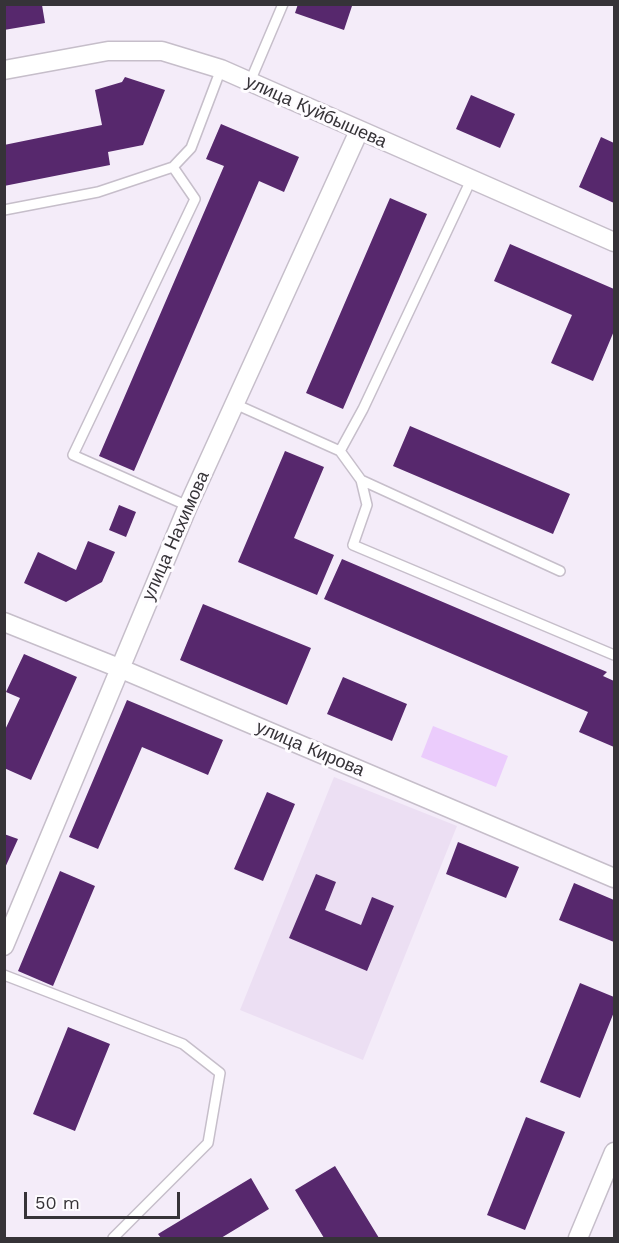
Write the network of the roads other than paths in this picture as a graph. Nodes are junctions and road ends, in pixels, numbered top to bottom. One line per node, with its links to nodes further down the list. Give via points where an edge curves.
1 (284, 4): 4 (lane)
2 (221, 69): 3 (street, улица Куйбышева, via 162,51 108,51); 4 (street, улица Куйбышева); 6 (lane, via 191,148)
3 (4, 70)
4 (249, 84): 5 (street, улица Куйбышева)
5 (358, 131): 7 (street, улица Куйбышева); 10 (street, улица Нахимова)
6 (173, 167): 8 (lane, via 98,192); 13 (lane, via 195,199 72,455)
7 (471, 180): 9 (street, улица Куйбышева); 11 (lane, via 363,409)
8 (4, 210)
9 (615, 242)
10 (235, 404): 11 (lane); 13 (street, улица Нахимова)
11 (339, 451): 12 (lane)
12 (361, 480): 14 (lane); 16 (lane, via 367,505 353,545)
13 (188, 506): 17 (street, улица Нахимова)
14 (560, 571)
15 (4, 622): 17 (street, улица Кирова)
16 (615, 655)
17 (119, 668): 18 (street, улица Кирова); 19 (street, улица Нахимова)
18 (615, 878)
19 (4, 946)
20 (4, 975): 22 (lane, via 183,1044 220,1073 208,1143)
21 (615, 1152): 23 (street)
22 (113, 1239)
23 (578, 1239)

